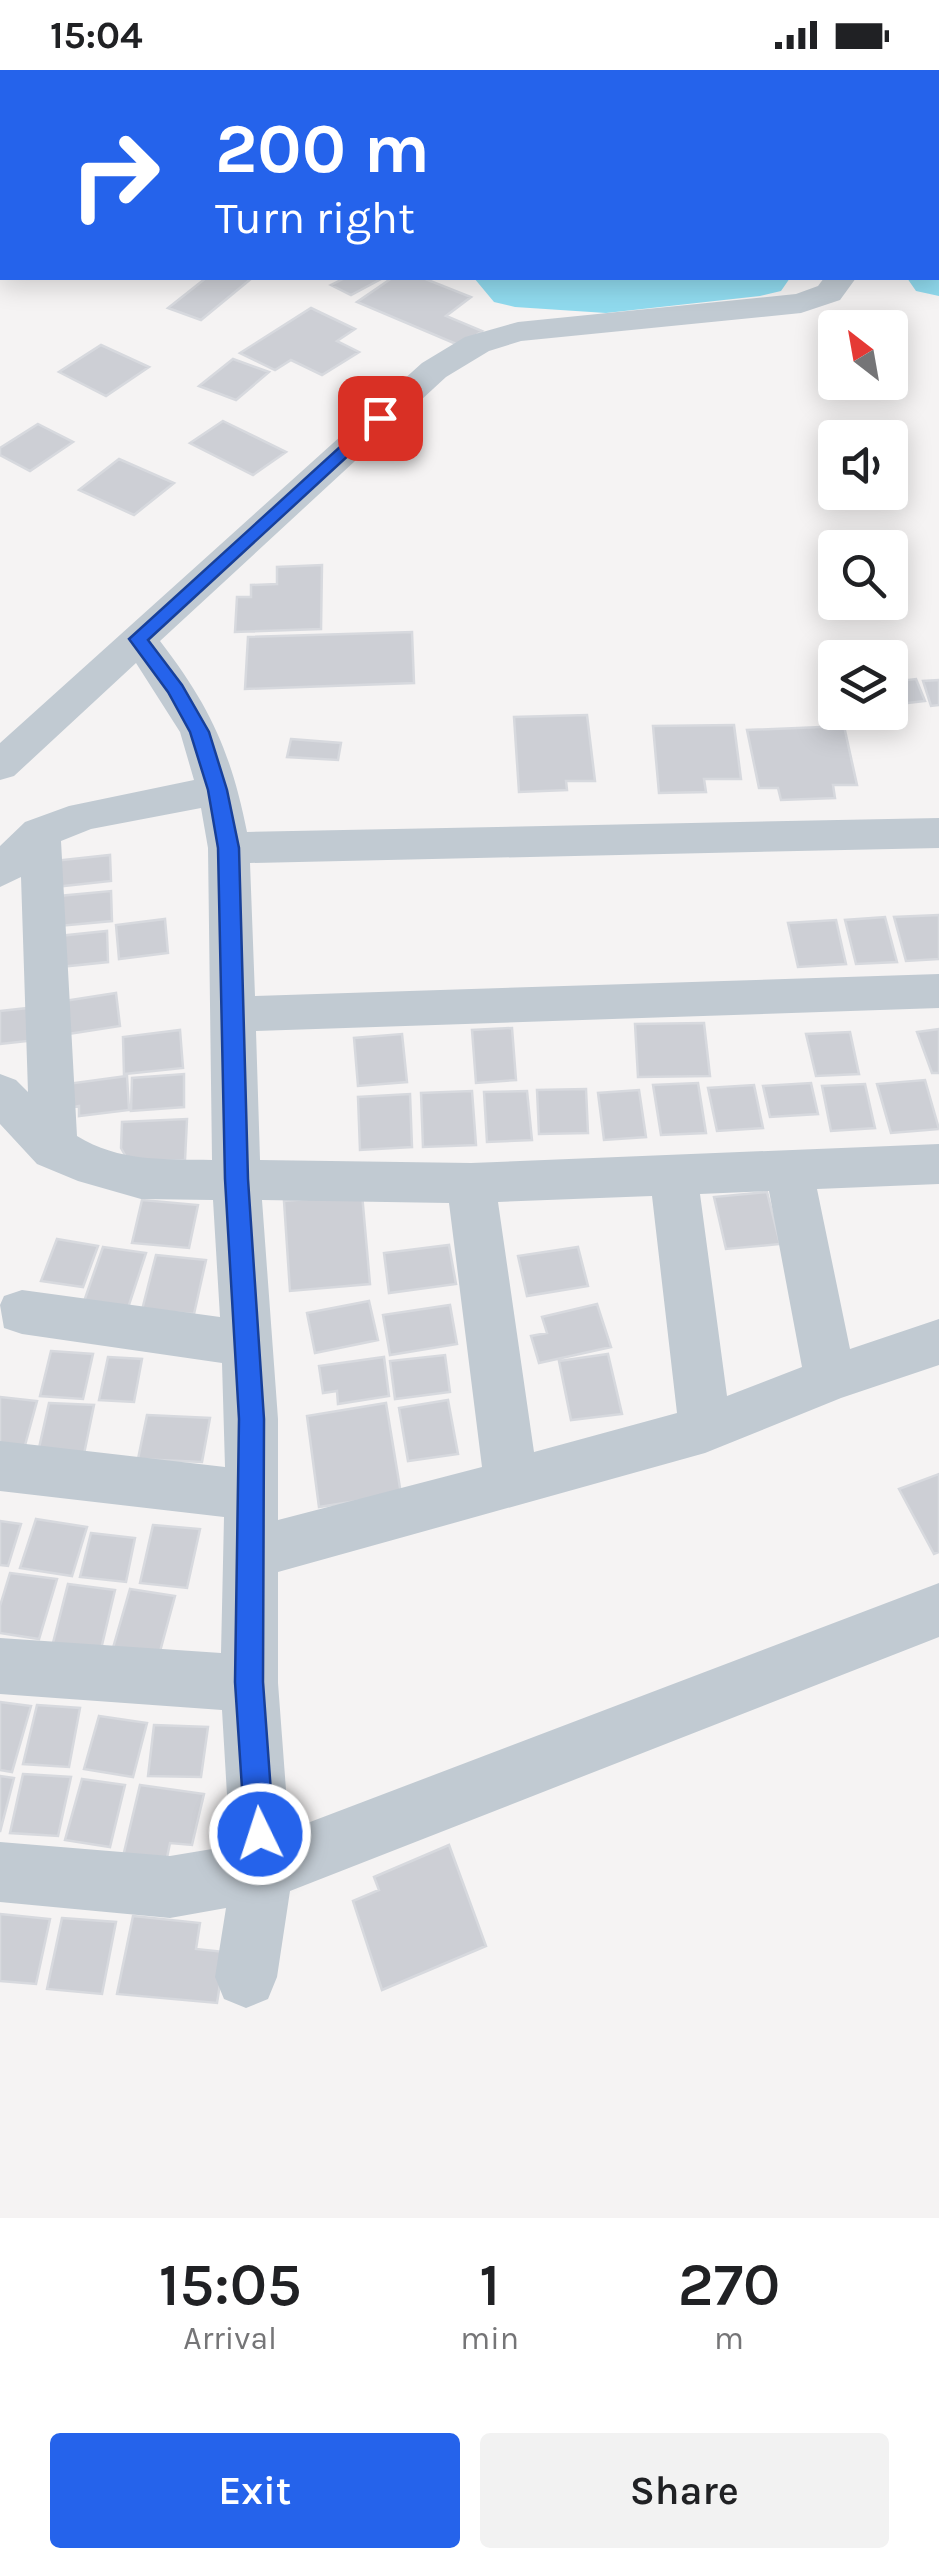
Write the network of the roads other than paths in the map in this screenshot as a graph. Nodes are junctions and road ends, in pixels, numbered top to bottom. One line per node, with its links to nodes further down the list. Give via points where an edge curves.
1 (838, 280): 2 (street, via 829,292 801,302 518,332 477,344 434,370)
2 (138, 639): 3 (street); 4 (street, via 200,732)
3 (0, 766)
4 (218, 790): 5 (street, via 106,809); 7 (street)
5 (40, 833): 8 (street); 12 (street)
6 (939, 833): 7 (street)
7 (228, 848): 10 (street)
8 (0, 871)
9 (939, 991): 10 (street)
10 (232, 1014): 16 (street)
11 (0, 1093): 12 (street)
12 (54, 1150): 16 (street, via 97,1171 141,1179)
13 (939, 1164): 14 (street)
14 (789, 1170): 15 (street); 21 (street)
15 (674, 1176): 17 (street); 22 (street)
16 (236, 1179): 17 (street); 20 (street)
17 (471, 1184): 24 (street)
18 (22, 1312): 20 (street)
19 (939, 1342): 21 (street)
20 (244, 1343): 25 (street)
21 (830, 1379): 22 (street)
22 (705, 1429): 24 (street)
23 (0, 1466): 25 (street)
24 (512, 1483): 26 (street)
25 (253, 1495): 26 (street)
26 (248, 1552): 29 (street)
27 (939, 1610): 30 (street)
28 (0, 1666): 29 (street)
29 (249, 1682): 30 (street)
30 (262, 1871): 31 (street, via 170,1886); 32 (street)
31 (0, 1872)
32 (246, 1977)

